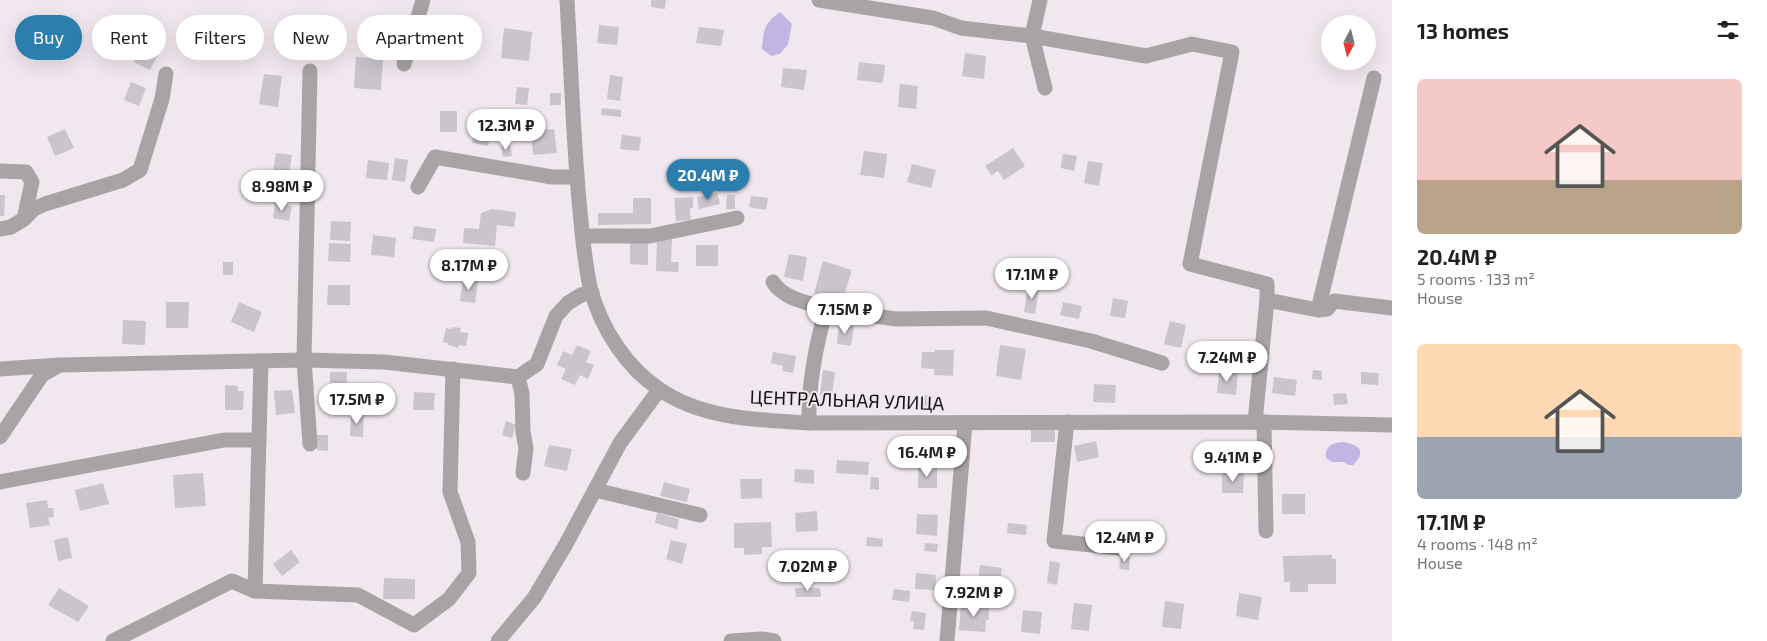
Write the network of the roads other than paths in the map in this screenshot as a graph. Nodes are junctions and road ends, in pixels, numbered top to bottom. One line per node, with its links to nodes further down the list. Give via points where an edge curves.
1 (423, 0): 6 (street)
2 (567, 0): 12 (street, ЦЕНТРАЛЬНАЯ УЛИЦА)
3 (819, 0): 5 (street, via 933,18 961,28)
4 (1040, 0): 5 (street)
5 (1032, 36): 10 (street); 20 (street, via 1146,56 1192,44 1232,52 1190,264 1267,284)
6 (404, 64)
7 (310, 71): 24 (street)
8 (166, 74): 15 (street, via 162,99 140,170 123,180 45,204)
9 (1374, 78): 23 (street)
10 (1044, 88)
11 (0, 171): 15 (street, via 26,172 32,182)
12 (577, 177): 13 (street, via 552,177 435,157); 17 (street, ЦЕНТРАЛЬНАЯ УЛИЦА)
13 (418, 187)
14 (737, 218): 17 (street, via 650,236)
15 (24, 219): 16 (street, via 11,227)
16 (0, 228)
17 (583, 236): 19 (street, ЦЕНТРАЛЬНАЯ УЛИЦА)
18 (773, 282): 21 (street, via 786,295)
19 (592, 292): 31 (street, via 568,303 556,316 537,364); 32 (street, ЦЕНТРАЛЬНАЯ УЛИЦА, via 605,326 619,350)
20 (1267, 300): 23 (street); 34 (street)
21 (826, 308): 27 (street, via 896,319 986,318 1091,341); 35 (street, via 808,404)
22 (1392, 308): 23 (street, via 1334,301 1327,309)
23 (1318, 310)
24 (304, 360): 25 (street); 30 (street, via 384,362); 40 (street)
25 (260, 361): 28 (street); 39 (street)
26 (0, 362): 28 (street, via 42,361)
27 (1162, 363)
28 (60, 365): 29 (street); 38 (street, via 42,375)
29 (0, 369)
30 (453, 369): 31 (street); 47 (street, via 450,492 468,542 469,573 450,599 414,625 358,595)
31 (518, 377): 41 (street, via 526,448)
32 (660, 390): 35 (street, ЦЕНТРАЛЬНАЯ УЛИЦА, via 717,413 754,420); 43 (street, via 620,443)
33 (1067, 422): 34 (street, ЦЕНТРАЛЬНАЯ УЛИЦА); 36 (street, ЦЕНТРАЛЬНАЯ УЛИЦА); 46 (street, via 1054,541)
34 (1259, 422): 37 (street, ЦЕНТРАЛЬНАЯ УЛИЦА); 45 (street)
35 (809, 423): 36 (street, ЦЕНТРАЛЬНАЯ УЛИЦА)
36 (965, 423): 52 (street)
37 (1392, 425)
38 (0, 437)
39 (258, 440): 42 (street, via 224,440); 47 (street)
40 (310, 444)
41 (523, 473)
42 (0, 482)
43 (595, 490): 44 (street); 49 (street, via 534,598)
44 (700, 515)
45 (1266, 531)
46 (1119, 548)
47 (255, 590): 48 (street, via 232,581)
48 (113, 641)
49 (498, 641)
50 (731, 641): 51 (street)
51 (774, 641)
52 (947, 641)

